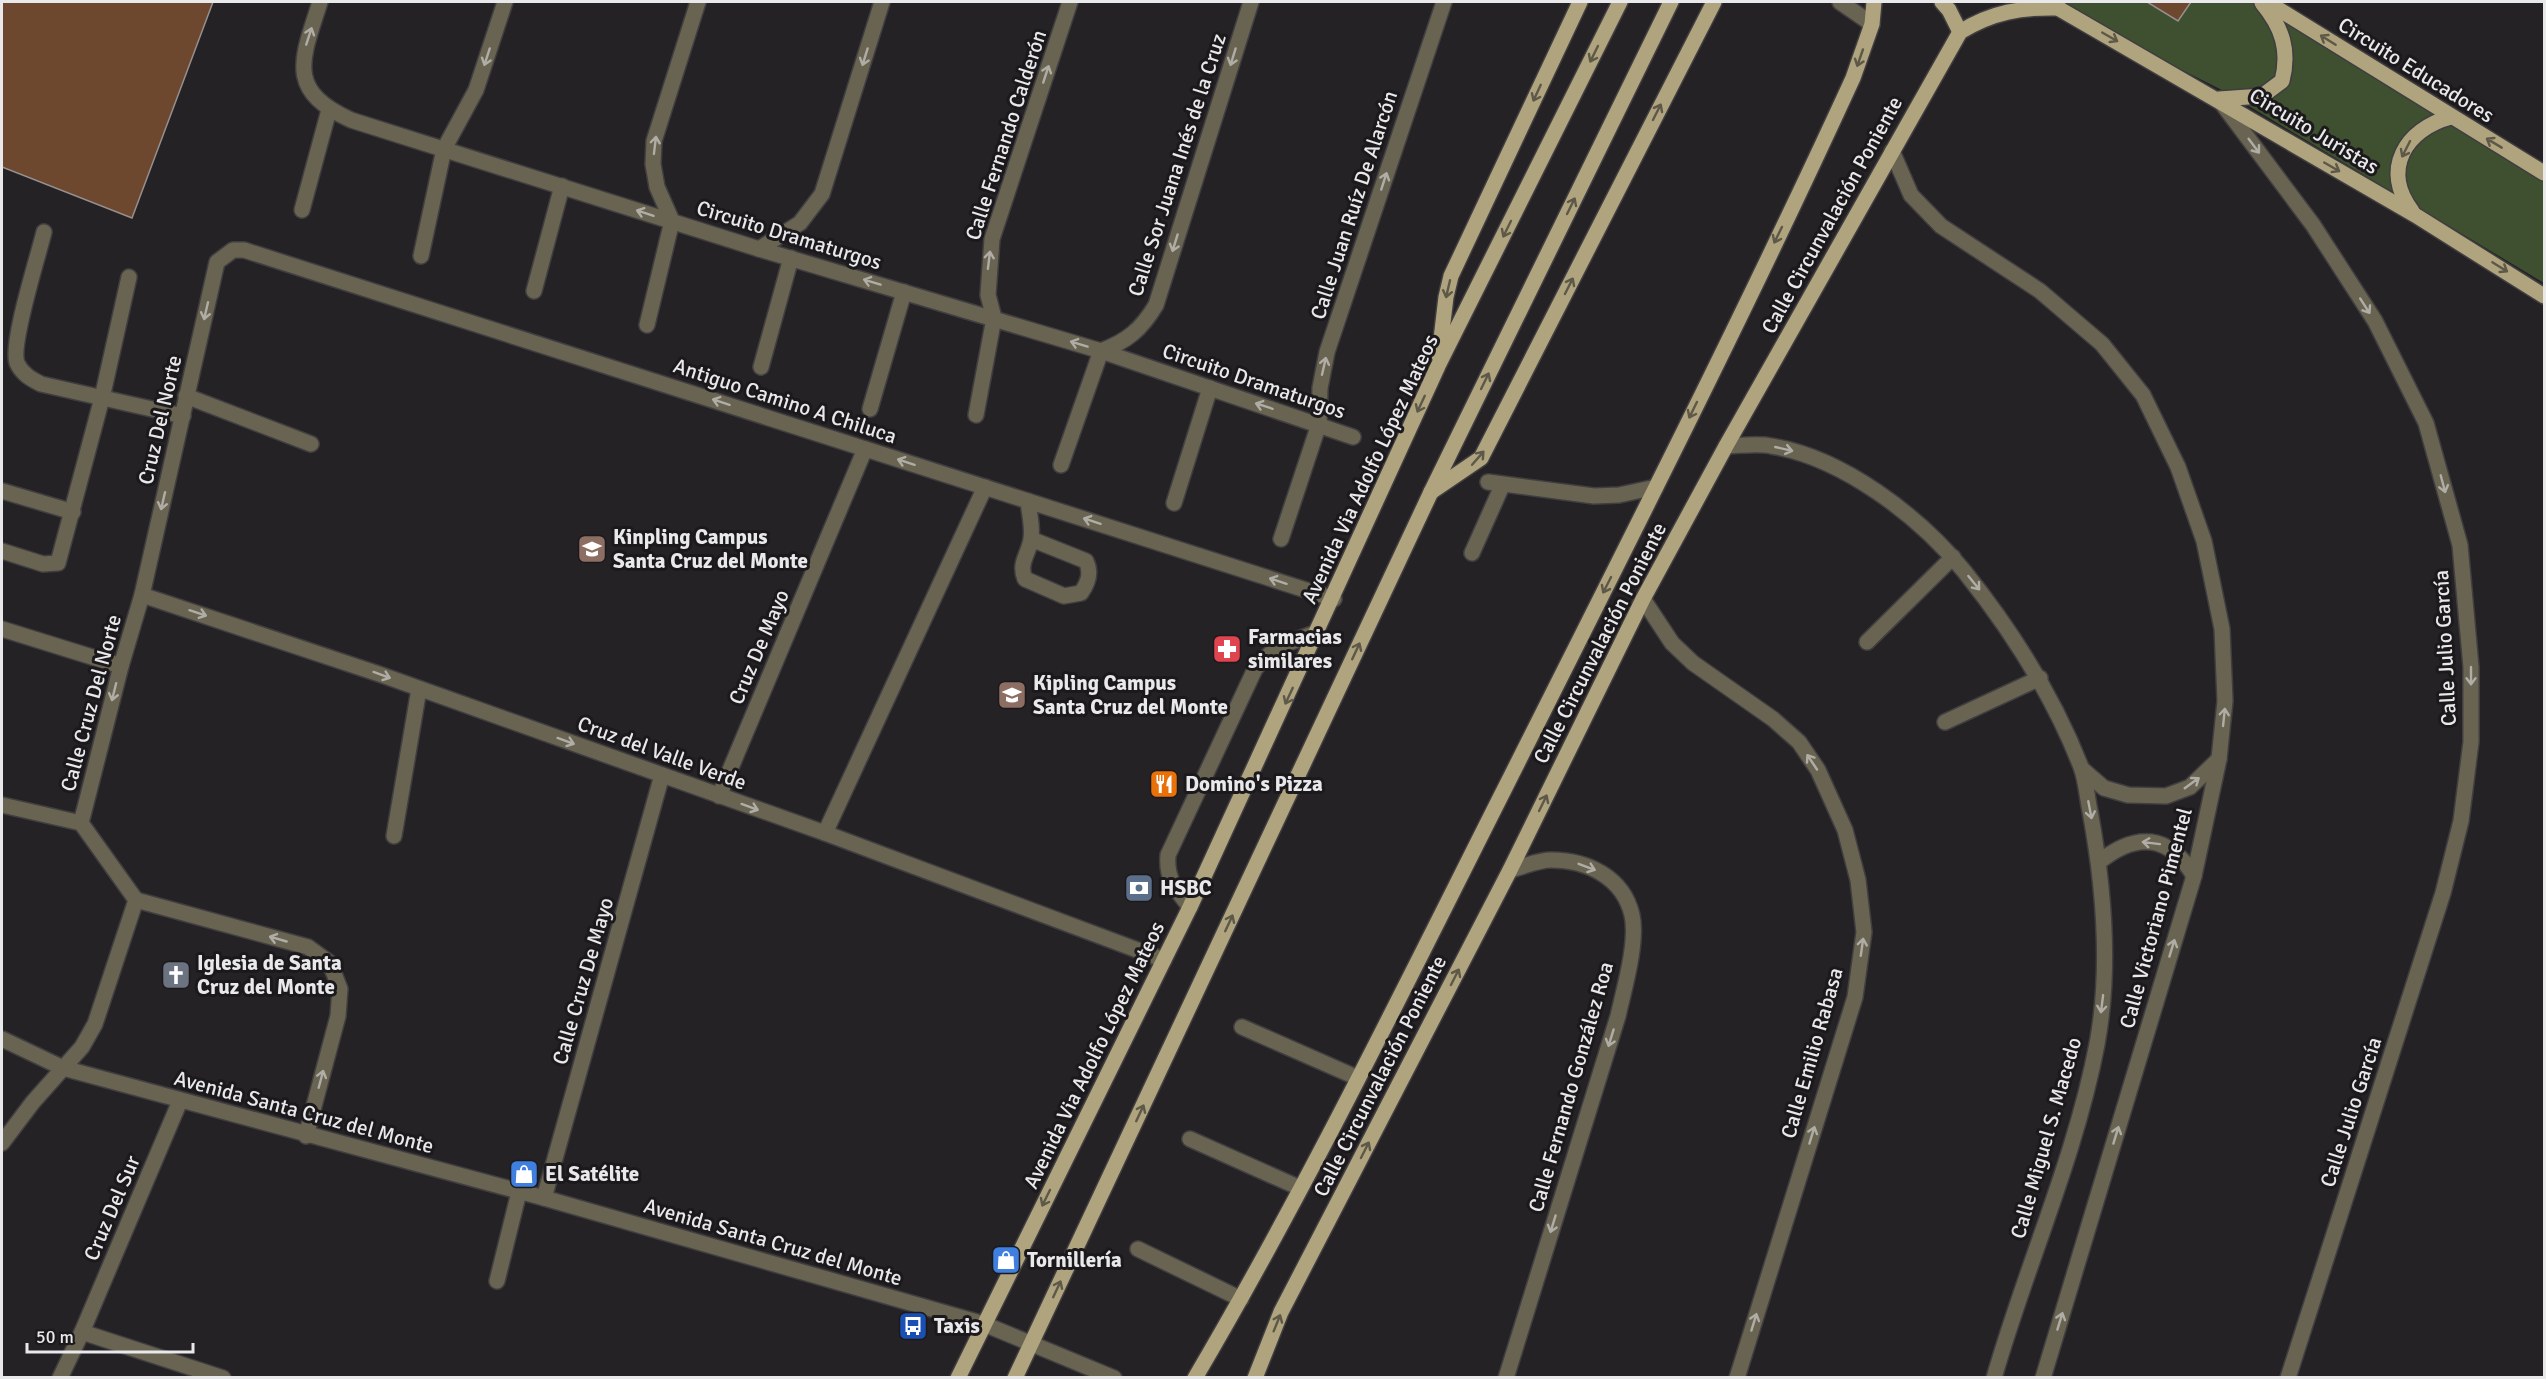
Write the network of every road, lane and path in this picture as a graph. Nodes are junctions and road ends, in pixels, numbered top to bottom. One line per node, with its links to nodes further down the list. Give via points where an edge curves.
1 (320, 2): 21 (street, Circuito Dramaturgos, one-way to 1, via 315,99 301,72)
2 (505, 2): 23 (street, one-way to 23, via 476,90)
3 (698, 2): 29 (street, one-way to 3, via 657,187 654,141)
4 (882, 2): 31 (street, one-way to 31, via 822,194 800,222)
5 (1071, 2): 39 (street, Calle Fernando Calderón, one-way to 5, via 988,295 992,239)
6 (1251, 2): 41 (street, Calle Sor Juana Inés de la Cruz, one-way to 41, via 1156,305 1145,324 1126,341)
7 (1444, 2): 50 (street, Calle Juan Ruíz De Alarcón, one-way to 7, via 1327,352)
8 (1580, 2): 42 (main road, one-way to 42, via 1451,276)
9 (1620, 2): 42 (main road, Avenida Via Adolfo López Mateos, one-way to 42)
10 (1671, 2): 59 (main road, one-way to 10)
11 (1714, 2): 59 (main road, one-way to 11, via 1481,458)
12 (1840, 2): 18 (street)
13 (1875, 2): 18 (main road, Calle Circunvalación Poniente)
14 (1941, 2): 19 (main road)
15 (2261, 2): 20 (main road, via 2281,32 2286,51 2282,81 2262,96)
16 (2267, 2): 22 (main road, Circuito Educadores, one-way to 16)
17 (2053, 5): 19 (main road, via 2005,12); 20 (main road, Circuito Juristas, one-way to 20)
18 (1872, 24): 57 (main road, Calle Circunvalación Poniente, one-way to 57, via 1827,134)
19 (1960, 32): 24 (main road, Calle Circunvalación Poniente)
20 (2219, 99): 28 (main road, Circuito Juristas, one-way to 28); 120 (street, Calle Julio García, one-way to 120, via 2313,225 2375,321 2426,423 2460,544 2471,667 2471,742 2461,821 2443,893)
21 (329, 110): 23 (street, Circuito Dramaturgos); 27 (street)
22 (2451, 117): 25 (main road, Circuito Educadores, one-way to 22); 28 (main road, one-way to 28, via 2432,122 2415,133 2404,149 2398,166 2399,184 2404,201)
23 (444, 148): 26 (street, Circuito Dramaturgos); 33 (street)
24 (1892, 151): 53 (main road, Calle Circunvalación Poniente); 78 (street, Calle Victoriano Pimentel, one-way to 24, via 2225,701 2222,629 2205,541 2178,467 2143,395 2102,344 2040,291 1941,226 1911,195)
25 (2544, 173)
26 (562, 186): 29 (street, Circuito Dramaturgos, one-way to 26); 36 (street)
27 (302, 210)
28 (2415, 215): 38 (main road, Circuito Juristas, one-way to 38)
29 (672, 221): 31 (street, Circuito Dramaturgos); 40 (street)
30 (44, 232): 46 (street, via 16,342 17,362 27,377 41,384)
31 (759, 249): 34 (street, Circuito Dramaturgos)
32 (223, 256): 45 (street, Cruz Del Norte, one-way to 45, via 217,262); 54 (street, Antiguo Camino A Chiluca, one-way to 32, via 244,250 233,250)
33 (421, 256)
34 (791, 258): 37 (street, Circuito Dramaturgos, one-way to 34); 43 (street)
35 (129, 277): 46 (street)
36 (534, 291)
37 (904, 292): 39 (street, Circuito Dramaturgos); 47 (street)
38 (2544, 296)
39 (994, 318): 41 (street, Circuito Dramaturgos, one-way to 39); 48 (street)
40 (646, 325)
41 (1101, 351): 44 (street, Circuito Dramaturgos); 55 (street)
42 (1438, 366): 69 (main road, Avenida Via Adolfo López Mateos, one-way to 69)
43 (761, 367)
44 (1210, 388): 50 (street, Circuito Dramaturgos, one-way to 44); 61 (street)
45 (186, 396): 49 (street, Cruz Del Norte); 52 (street)
46 (102, 398): 49 (street); 62 (street)
47 (870, 410)
48 (976, 415)
49 (183, 416): 68 (street, Cruz Del Norte, one-way to 68)
50 (1319, 424): 51 (street, Circuito Dramaturgos); 64 (street, Calle Juan Ruíz De Alarcón)
51 (1353, 437)
52 (311, 444)
53 (1726, 446): 67 (street, Calle Miguel S. Macedo, one-way to 67, via 1769,445 1835,466 1893,504); 70 (main road, Calle Circunvalación Poniente)
54 (865, 449): 56 (street, Antiguo Camino A Chiluca, one-way to 54); 81 (street, Cruz De Mayo)
55 (1061, 465)
56 (985, 487): 60 (street, Antiguo Camino A Chiluca); 84 (street)
57 (1656, 487): 66 (street, via 1593,496 1495,484); 95 (main road, Calle Circunvalación Poniente, one-way to 95)
58 (2, 491): 62 (street)
59 (1431, 492): 108 (main road, one-way to 59)
60 (1028, 501): 63 (street); 69 (street, Antiguo Camino A Chiluca, one-way to 60)
61 (1174, 502)
62 (73, 512): 65 (street, via 58,563 43,564)
63 (1031, 539): 63 (street, via 1086,561 1089,577 1081,593 1064,596 1025,579 1022,563)
64 (1281, 539)
65 (2, 551)
66 (1472, 553)
67 (1953, 557): 73 (street); 75 (street, Calle Miguel S. Macedo, one-way to 75, via 2002,618)
68 (142, 595): 74 (street, Calle Cruz Del Norte); 76 (street, Cruz del Valle Verde, one-way to 76)
69 (1334, 599): 72 (main road, Avenida Via Adolfo López Mateos)
70 (1643, 599): 87 (main road, Calle Circunvalación Poniente, one-way to 70); 117 (street, Calle Emilio Rabasa, one-way to 70, via 1854,998 1864,932 1858,880 1845,830 1818,770 1799,742 1773,718 1693,663 1672,643)
71 (2, 629): 74 (street)
72 (1318, 632): 90 (main road, Avenida Via Adolfo López Mateos, one-way to 90); 90 (street, via 1267,653 1255,669 1168,855 1167,871 1173,888)
73 (1867, 642)
74 (121, 666): 83 (street, Calle Cruz Del Norte, one-way to 83)
75 (2040, 678): 77 (street); 79 (street, Calle Miguel S. Macedo)
76 (419, 689): 80 (street, Cruz del Valle Verde, one-way to 80); 85 (street)
77 (1945, 722)
78 (2219, 759): 79 (street, one-way to 78, via 2104,788 2128,795 2166,796 2190,787); 88 (street, Calle Victoriano Pimentel)
79 (2082, 769): 86 (street, Calle Miguel S. Macedo, one-way to 86)
80 (662, 775): 81 (street, Cruz del Valle Verde); 102 (street, Calle Cruz De Mayo)
81 (720, 796): 84 (street, Cruz del Valle Verde, one-way to 84)
82 (2, 805): 83 (street)
83 (81, 823): 89 (street)
84 (825, 833): 91 (street, Cruz del Valle Verde)
85 (394, 836)
86 (2099, 862): 88 (street, one-way to 86, via 2174,851 2157,842 2135,842 2117,848); 118 (street, Calle Miguel S. Macedo, one-way to 118, via 2103,998 2097,1044 2052,1205)
87 (1510, 870): 115 (main road, Calle Circunvalación Poniente, one-way to 87, via 1281,1312); 116 (street, Calle Fernando González Roa, one-way to 116, via 1549,860 1586,864 1615,881 1632,915 1630,961 1618,1016)
88 (2194, 876): 119 (street, Calle Victoriano Pimentel, one-way to 88)
89 (136, 900): 94 (street, via 95,1024 82,1047); 97 (street, one-way to 89, via 338,1016 340,989 330,963 308,947)
90 (1190, 907): 91 (main road, Avenida Via Adolfo López Mateos)
91 (1164, 960): 106 (main road, Avenida Via Adolfo López Mateos, one-way to 106)
92 (1242, 1027): 95 (street)
93 (2, 1039): 94 (street, Avenida Santa Cruz del Monte)
94 (63, 1068): 96 (street, Avenida Santa Cruz del Monte); 99 (street)
95 (1358, 1078): 100 (main road, Calle Circunvalación Poniente)
96 (180, 1101): 97 (street, Avenida Santa Cruz del Monte); 107 (street, Cruz Del Sur)
97 (306, 1136): 101 (street, Avenida Santa Cruz del Monte)
98 (1190, 1139): 100 (street)
99 (2, 1143)
100 (1300, 1188): 105 (main road, Calle Circunvalación Poniente)
101 (519, 1192): 102 (street, Avenida Santa Cruz del Monte); 104 (street)
102 (544, 1198): 106 (street, Avenida Santa Cruz del Monte)
103 (1138, 1249): 105 (street)
104 (497, 1281)
105 (1241, 1299): 114 (main road, Calle Circunvalación Poniente)
106 (984, 1324): 108 (street, Avenida Santa Cruz del Monte); 111 (main road, Avenida Via Adolfo López Mateos)
107 (82, 1332): 109 (street, Cruz Del Sur); 110 (street)
108 (1032, 1342): 112 (main road); 113 (street, Avenida Santa Cruz del Monte)
109 (60, 1377)
110 (223, 1377)
111 (958, 1377)
112 (1015, 1377)
113 (1114, 1377)
114 (1195, 1377)
115 (1255, 1377)
116 (1506, 1377)
117 (1737, 1377)
118 (1994, 1377)
119 (2043, 1377)
120 (2288, 1377)

